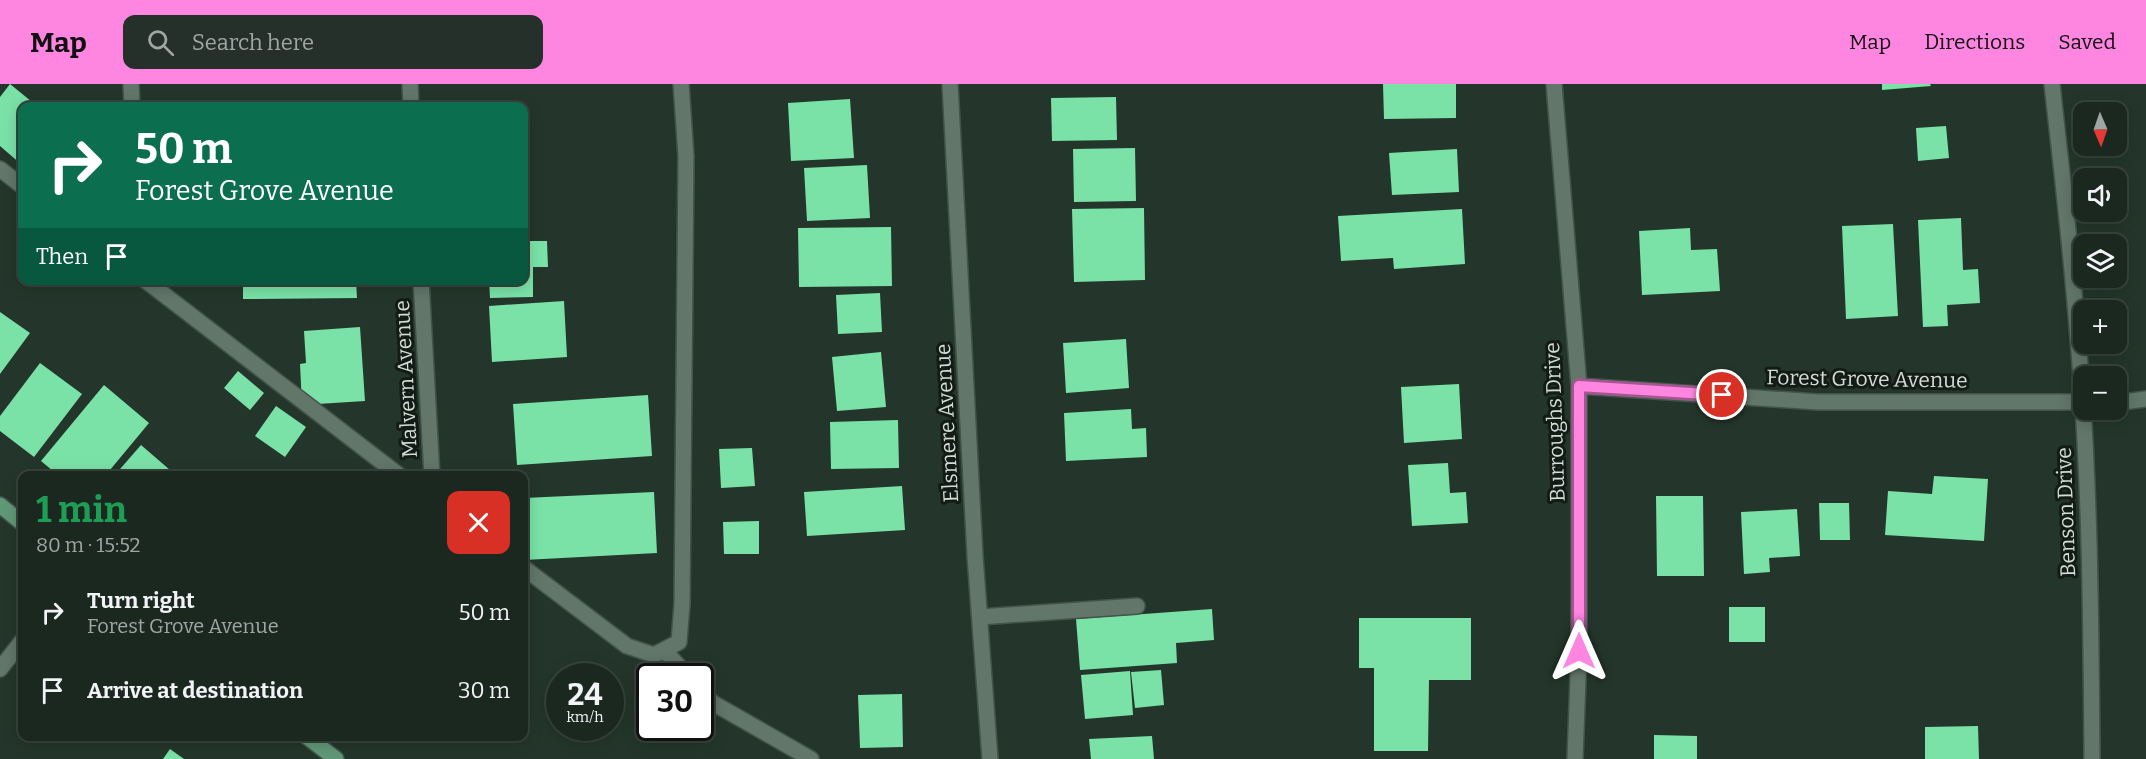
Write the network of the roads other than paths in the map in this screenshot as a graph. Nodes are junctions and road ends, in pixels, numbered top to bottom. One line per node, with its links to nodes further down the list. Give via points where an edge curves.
1 (131, 84): 7 (street)
2 (410, 84): 8 (street)
3 (681, 84): 26 (street, via 686,156)
4 (950, 84): 25 (street, Elsmere Avenue)
5 (1554, 84): 14 (street, Burroughs Drive)
6 (2052, 84): 13 (street, Benson Drive)
7 (132, 102)
8 (411, 102)
9 (0, 169): 10 (street)
10 (18, 183)
11 (152, 285): 19 (street)
12 (421, 285): 20 (street, Malvern Avenue)
13 (2081, 366)
14 (1579, 386): 16 (street, Forest Grove Avenue, via 1818,402); 37 (street, Burroughs Drive)
15 (2146, 399): 17 (street)
16 (2073, 402)
17 (2127, 402)
18 (2084, 420): 38 (street, Benson Drive)
19 (394, 471)
20 (432, 471)
21 (0, 505): 22 (main road)
22 (18, 520)
23 (528, 571): 28 (street, via 627,646 654,655)
24 (1137, 606): 25 (street)
25 (980, 617): 36 (street, Elsmere Avenue)
26 (679, 642): 28 (street); 30 (street)
27 (18, 645): 31 (street)
28 (664, 650): 29 (street)
29 (676, 663)
30 (684, 663)
31 (0, 669)
32 (714, 704): 35 (street)
33 (313, 741): 34 (main road)
34 (336, 759)
35 (811, 759)
36 (990, 759)
37 (1575, 759)
38 (2092, 759)

